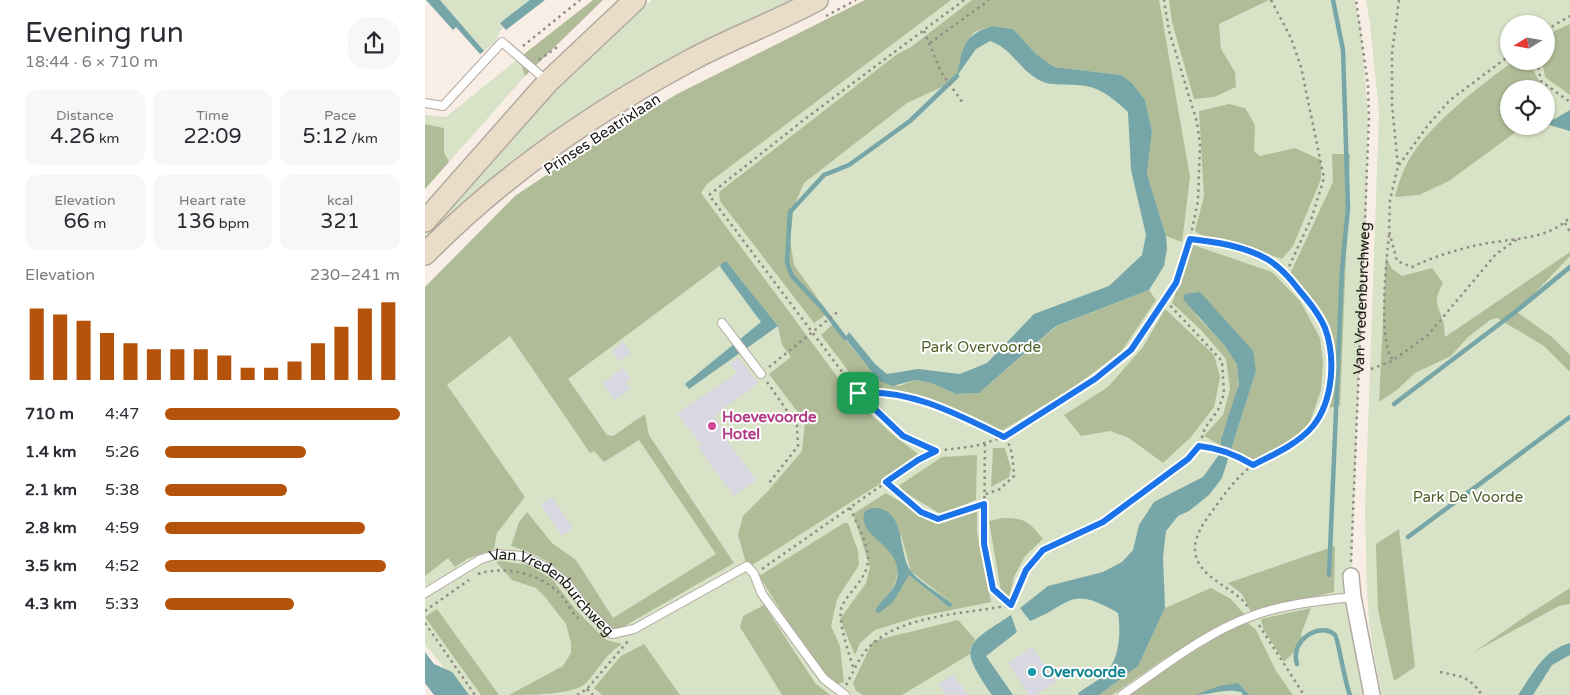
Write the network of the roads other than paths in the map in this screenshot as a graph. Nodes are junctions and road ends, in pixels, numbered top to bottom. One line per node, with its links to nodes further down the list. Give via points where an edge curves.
1 (635, 0): 3 (main road)
2 (820, 9): 6 (main road, Prinses Beatrixlaan, via 693,59 614,104 510,178)
3 (548, 82): 4 (lane, via 502,42 443,106); 5 (main road)
4 (425, 103)
5 (425, 221)
6 (425, 254)
7 (722, 323): 8 (lane)
8 (761, 374)
9 (1351, 576): 11 (street)
10 (425, 593): 12 (lane, Van Vredenburchweg, via 481,559 498,554 522,556 548,568 567,583 612,634 634,629 747,566 762,594 823,678)
11 (1353, 597): 13 (lane, via 1309,602 1253,615 1216,632); 14 (street)
12 (844, 694)
13 (1122, 695)
14 (1372, 695)

